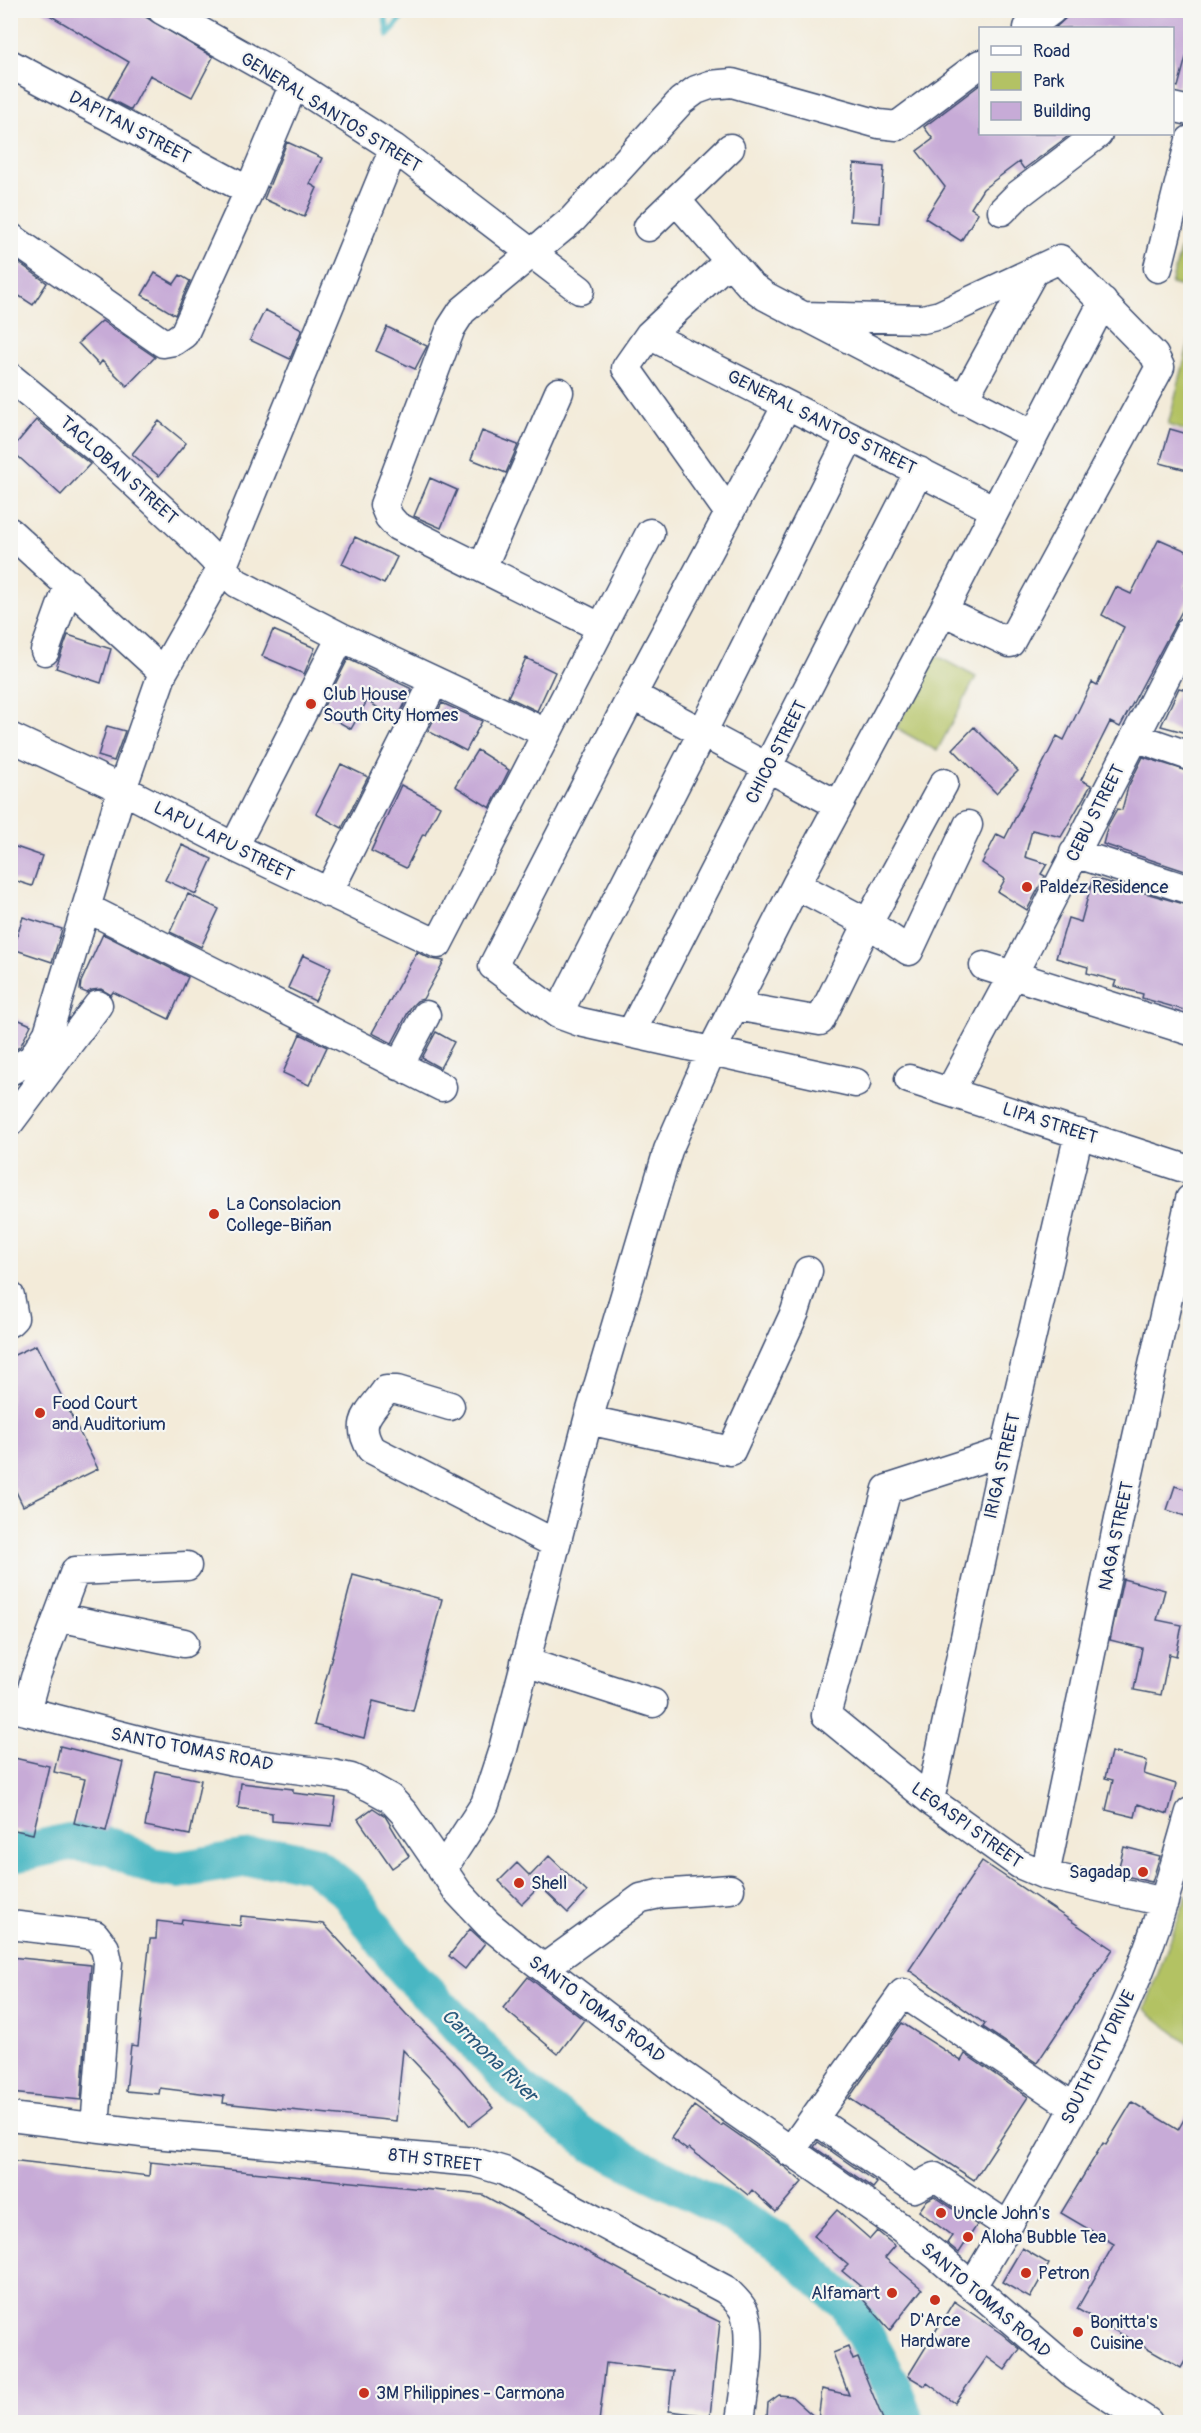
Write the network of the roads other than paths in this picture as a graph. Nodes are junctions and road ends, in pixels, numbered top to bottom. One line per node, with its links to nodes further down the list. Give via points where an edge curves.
1 (162, 10): 6 (street, GENERAL SANTOS STREET)
2 (1052, 10): 3 (street)
3 (1029, 27)
4 (10, 64): 13 (street, DAPITAN STREET)
5 (979, 65): 18 (street, via 897,126 732,83 696,90 669,111 580,213)
6 (294, 84): 11 (street, GENERAL SANTOS STREET); 13 (street)
7 (1174, 107): 8 (street)
8 (1191, 111)
9 (1097, 135): 15 (street)
10 (1191, 140): 20 (street)
11 (394, 148): 18 (street, GENERAL SANTOS STREET); 37 (street)
12 (730, 148): 14 (street)
13 (249, 190): 17 (street, via 184,334 169,343 163,343)
14 (676, 200): 16 (street); 19 (street)
15 (1002, 211)
16 (648, 227)
17 (10, 237)
18 (533, 254): 22 (street, GENERAL SANTOS STREET); 38 (street, via 462,311 451,328 384,505 398,526)
19 (729, 261): 24 (street, via 757,290); 25 (street)
20 (1158, 268)
21 (1034, 271): 23 (street, via 1060,259); 24 (street, via 939,315 922,319); 28 (street)
22 (580, 290)
23 (1103, 302): 30 (street); 40 (street, via 1154,355 1160,367 1010,643)
24 (803, 316): 28 (street)
25 (649, 335): 29 (street, GENERAL SANTOS STREET); 34 (street, via 626,368)
26 (10, 377): 37 (street, TACLOBAN STREET, via 101,452)
27 (560, 392): 38 (street)
28 (963, 400): 30 (street)
29 (787, 405): 31 (street, GENERAL SANTOS STREET); 34 (street)
30 (1034, 435): 33 (street)
31 (850, 437): 32 (street, GENERAL SANTOS STREET); 49 (street)
32 (919, 471): 33 (street, GENERAL SANTOS STREET); 53 (street, CHICO STREET)
33 (995, 510): 40 (street)
34 (729, 513): 47 (street)
35 (10, 532): 39 (street)
36 (650, 533): 41 (street)
37 (222, 568): 43 (street, TACLOBAN STREET, via 237,583); 45 (street)
38 (482, 568): 41 (street)
39 (69, 585): 44 (street); 45 (street)
40 (943, 611): 56 (street)
41 (600, 627): 48 (street)
42 (1191, 630): 50 (street, CEBU STREET)
43 (341, 637): 46 (street, TACLOBAN STREET); 58 (street)
44 (45, 651)
45 (163, 672): 55 (street)
46 (434, 682): 48 (street, TACLOBAN STREET); 62 (street)
47 (632, 695): 49 (street); 69 (street, via 493,966)
48 (546, 733): 62 (street, LAPU LAPU STREET, via 438,944)
49 (702, 733): 53 (street); 69 (street)
50 (1135, 737): 52 (street); 59 (street, CEBU STREET)
51 (12, 744): 55 (street, LAPU LAPU STREET)
52 (1191, 756)
53 (768, 768): 56 (street); 72 (street, CHICO STREET)
54 (944, 783): 64 (street)
55 (122, 789): 58 (street, LAPU LAPU STREET); 63 (street)
56 (838, 805): 60 (street)
57 (968, 825): 64 (street, via 909,951)
58 (234, 847): 62 (street, LAPU LAPU STREET)
59 (1074, 853): 61 (street); 66 (street, CEBU STREET)
60 (796, 885): 64 (street); 68 (street)
61 (1191, 890)
62 (328, 892)
63 (87, 908): 74 (street); 75 (street, via 48,1033)
64 (868, 923): 68 (street, via 820,1022)
65 (984, 966): 66 (street)
66 (1012, 976): 71 (street); 79 (street, CEBU STREET)
67 (98, 1005): 75 (street)
68 (735, 1006): 73 (street)
69 (558, 1014): 72 (street)
70 (426, 1015): 74 (street)
71 (1191, 1031)
72 (632, 1033): 73 (street)
73 (711, 1052): 77 (street); 88 (street, via 668,1150)
74 (399, 1066): 78 (street)
75 (26, 1071): 80 (street)
76 (909, 1079): 79 (street, LIPA STREET)
77 (856, 1083)
78 (442, 1087)
79 (950, 1091): 81 (street, LIPA STREET)
80 (10, 1122)
81 (1079, 1132): 82 (street, LIPA STREET); 89 (street, IRIGA STREET)
82 (1191, 1170)
83 (1191, 1199): 100 (street, NAGA STREET, via 1119,1518)
84 (808, 1271): 88 (street, via 795,1312 731,1451)
85 (10, 1296): 86 (street, via 14,1318)
86 (10, 1322)
87 (450, 1406): 90 (street, via 386,1390 363,1423 362,1435 370,1449)
88 (588, 1420): 90 (street)
89 (1005, 1451): 97 (street, IRIGA STREET); 97 (street, LEGASPI STREET, via 886,1489 826,1715)
90 (556, 1544): 94 (street)
91 (187, 1566): 92 (street, via 75,1570)
92 (58, 1617): 93 (street); 96 (street, via 35,1678)
93 (184, 1643)
94 (525, 1662): 95 (street); 99 (street, via 485,1804)
95 (653, 1703)
96 (18, 1709): 99 (street, SANTO TOMAS ROAD, via 170,1748 351,1778 390,1798)
97 (930, 1800): 100 (street, LEGASPI STREET, via 1019,1864)
98 (1191, 1812): 102 (street, SOUTH CITY DRIVE)
99 (442, 1870): 104 (street, SANTO TOMAS ROAD, via 488,1924)
100 (1045, 1875): 102 (street, LEGASPI STREET)
101 (730, 1889): 104 (street, via 659,1893 641,1898)
102 (1164, 1902): 105 (street, SOUTH CITY DRIVE, via 1136,1978)
103 (10, 1925): 108 (street, via 95,1935 105,1948 108,1962)
104 (544, 1968): 109 (street, SANTO TOMAS ROAD)
105 (1075, 2108): 107 (street, via 903,1993); 112 (street, SOUTH CITY DRIVE)
106 (10, 2117): 108 (street, 8TH STREET)
107 (814, 2119): 109 (street); 110 (street)
108 (95, 2127): 114 (street, 8TH STREET, via 474,2162 504,2171 726,2290 738,2302 750,2331)
109 (790, 2152): 111 (street, SANTO TOMAS ROAD)
110 (898, 2176): 111 (street); 112 (street, via 914,2188 934,2177)
111 (876, 2211): 113 (street, SANTO TOMAS ROAD)
112 (1008, 2226): 113 (street, SOUTH CITY DRIVE)
113 (972, 2286): 115 (street, SANTO TOMAS ROAD, via 1074,2374)
114 (740, 2422)
115 (1148, 2422)

